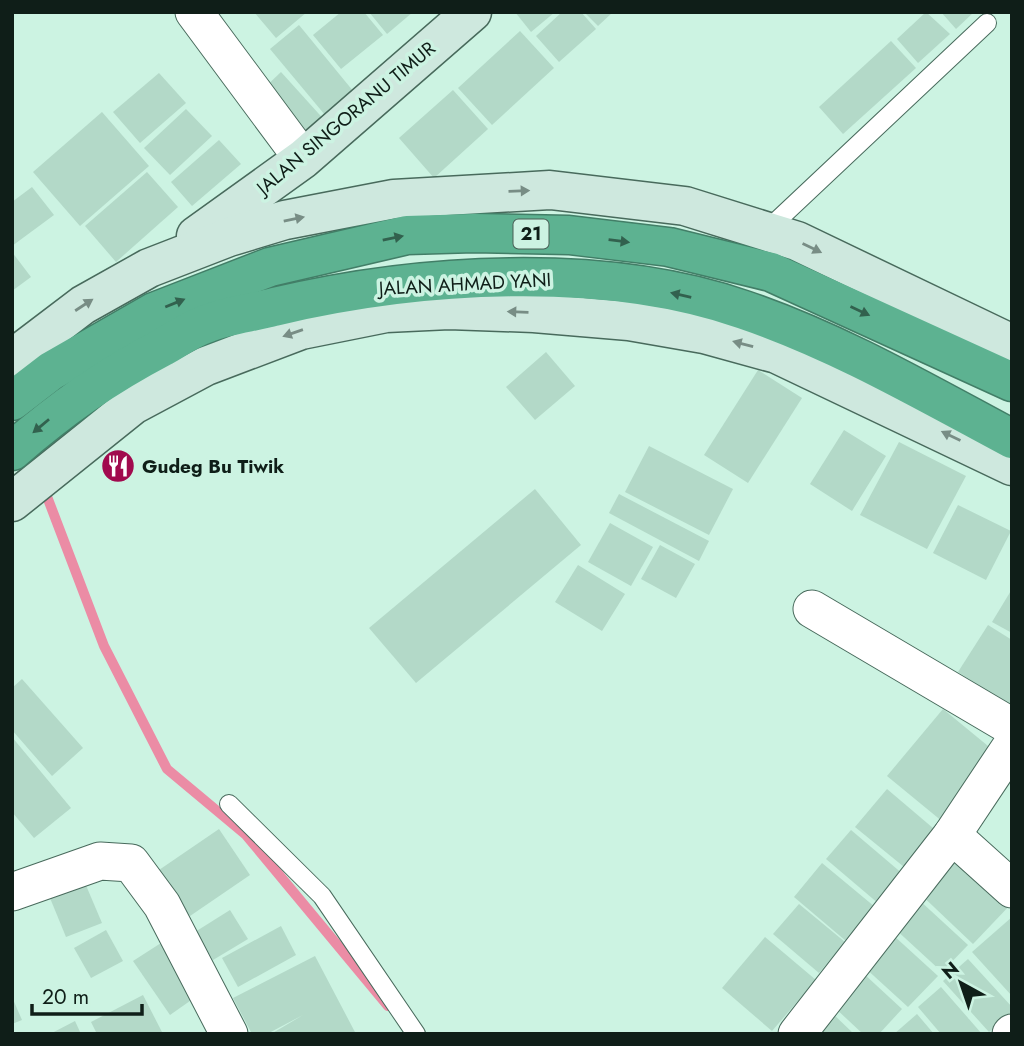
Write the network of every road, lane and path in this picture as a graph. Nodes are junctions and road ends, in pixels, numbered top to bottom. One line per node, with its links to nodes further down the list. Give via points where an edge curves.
1 (194, 12): 4 (street)
2 (472, 12): 4 (street, JALAN SINGORANU TIMUR)
3 (987, 23): 5 (lane)
4 (303, 159): 6 (street, JALAN SINGORANU TIMUR)
5 (766, 231): 6 (street, one-way to 5, via 285,220 394,200 474,193 551,190 685,206); 7 (street, one-way to 7, via 797,241)
6 (149, 268): 8 (street, one-way to 6, via 83,305)
7 (1012, 344)
8 (41, 369): 9 (highway, JALAN AHMAD YANI / 21, one-way to 9, via 154,312 270,267 407,235 474,233 569,235 669,247 771,272); 10 (highway, JALAN AHMAD YANI / 21); 11 (highway, JALAN AHMAD YANI / 21, one-way to 8, via 842,349 743,309 584,279 500,278 352,290 206,324 107,377); 12 (highway, JALAN AHMAD YANI / 21, one-way to 12)
9 (1012, 382)
10 (12, 401)
11 (1012, 439)
12 (12, 451)
13 (1012, 466): 14 (street, one-way to 14, via 776,354 704,334 629,321 449,310 386,313 301,330 206,366 133,405)
14 (14, 500)
15 (812, 609): 16 (street)
16 (1012, 727)
17 (1012, 745): 19 (street)
18 (229, 804): 23 (lane, via 322,896)
19 (951, 835): 20 (street); 24 (street)
20 (1012, 889)
21 (12, 892): 22 (street, via 100,861 131,863 162,905)
22 (229, 1034)
23 (416, 1034)
24 (797, 1034)

